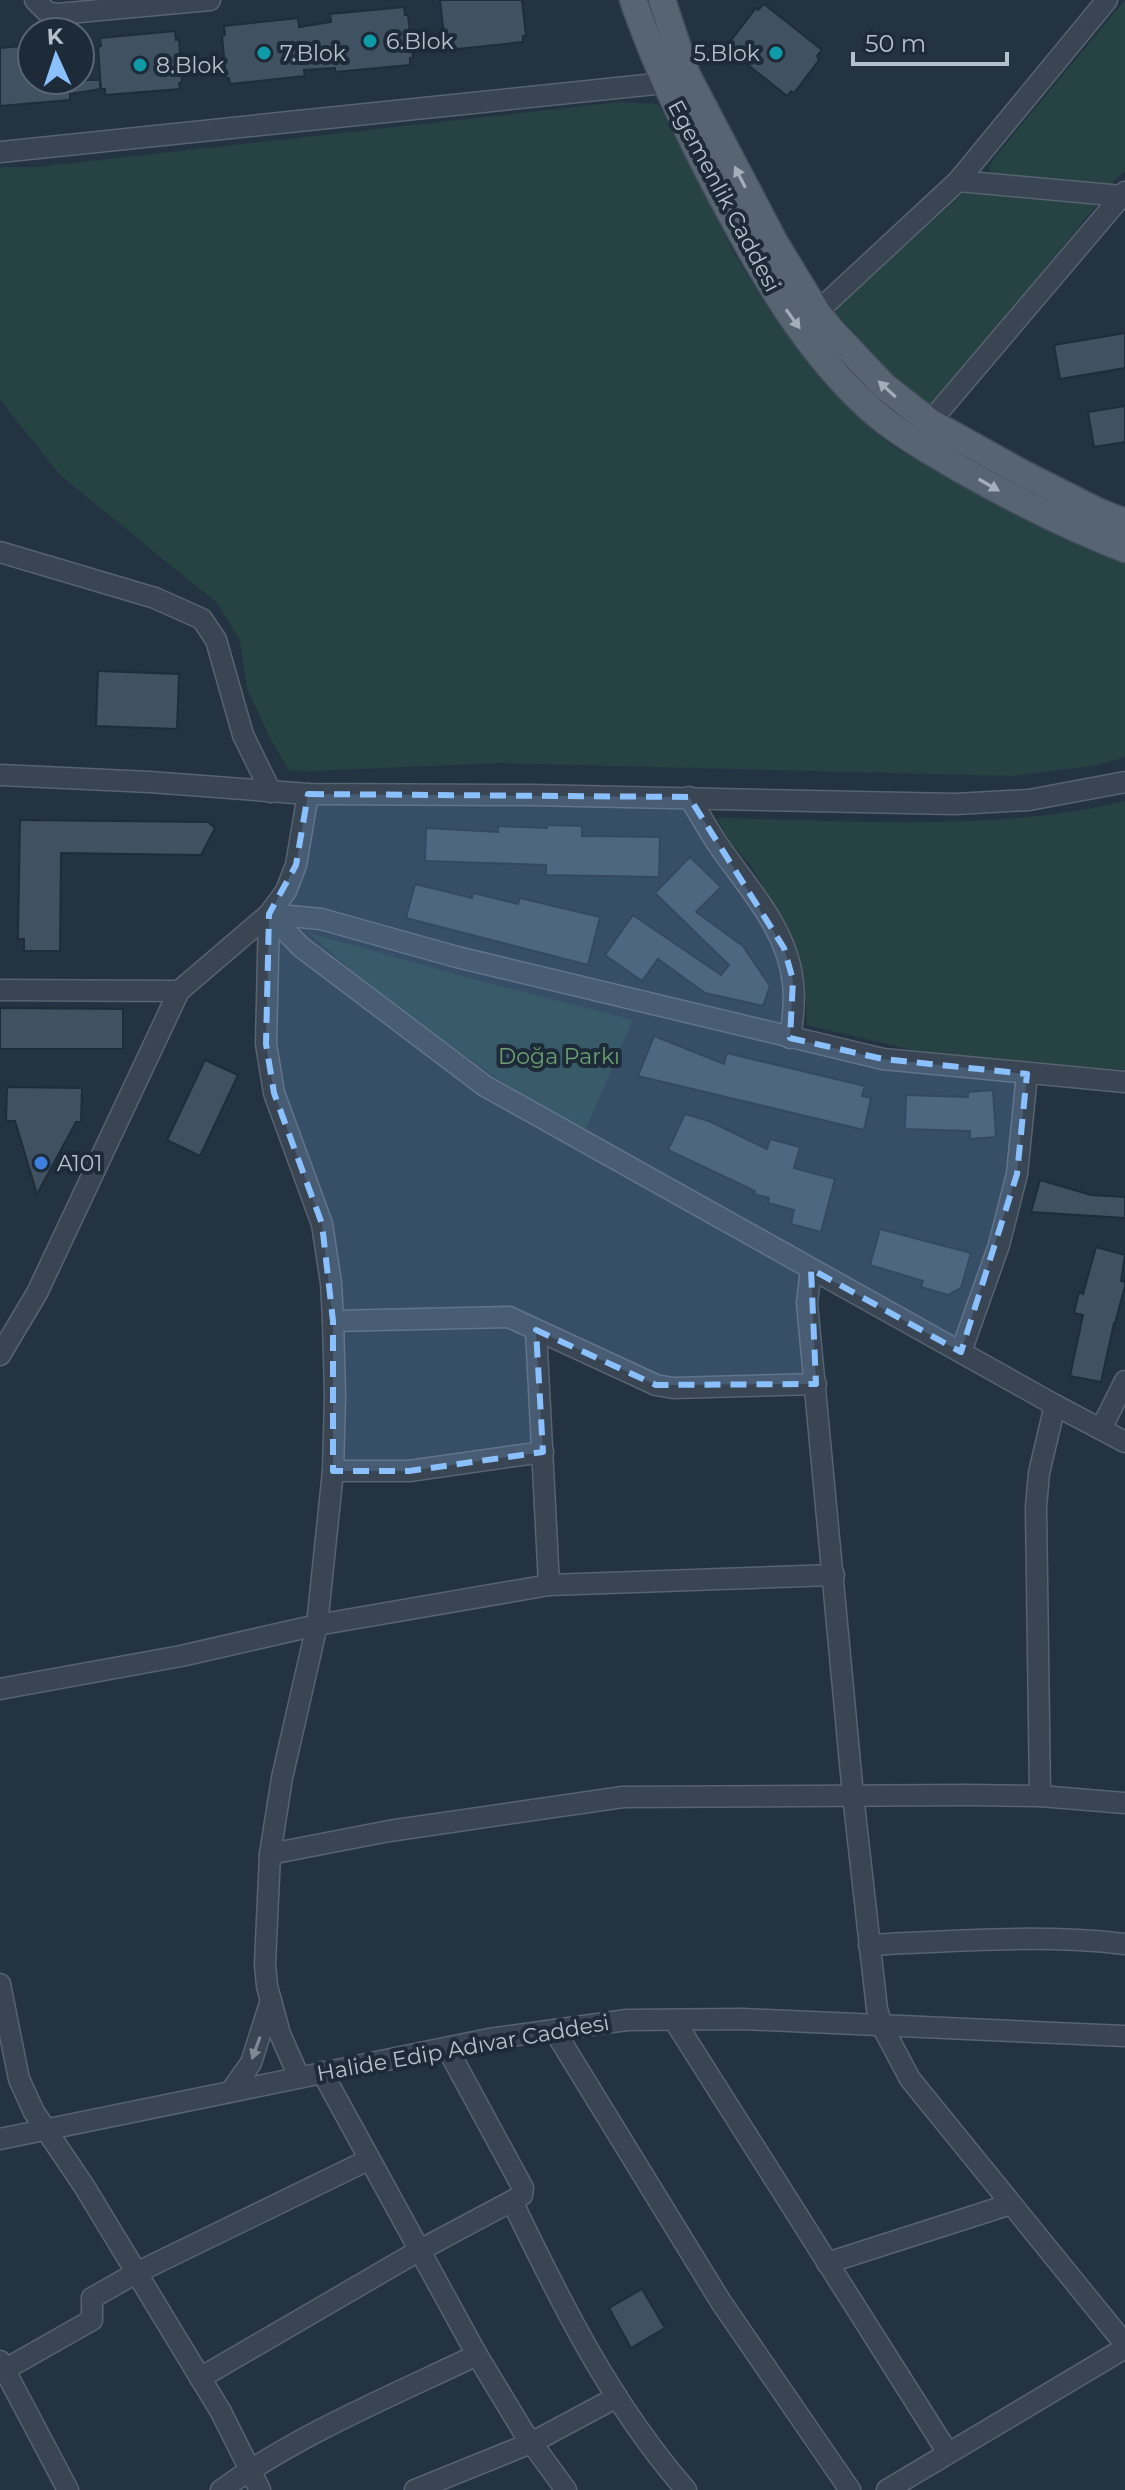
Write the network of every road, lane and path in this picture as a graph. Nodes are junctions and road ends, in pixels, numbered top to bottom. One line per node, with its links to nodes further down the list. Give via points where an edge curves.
1 (35, 0): 2 (street, via 57,14)
2 (210, 0)
3 (633, 0): 6 (main road, Egemenlik Caddesi)
4 (662, 0): 10 (main road, Egemenlik Caddesi, one-way to 4, via 687,75)
5 (1107, 0): 8 (street)
6 (665, 83): 7 (street); 13 (main road, Egemenlik Caddesi, one-way to 13, via 773,289 835,373 866,405 908,439 1003,493)
7 (0, 152)
8 (958, 181): 9 (street); 10 (street)
9 (1124, 194): 11 (street)
10 (817, 312): 11 (main road, Egemenlik Caddesi, one-way to 10, via 884,386)
11 (930, 422): 12 (main road, Egemenlik Caddesi)
12 (1125, 522)
13 (1125, 549)
14 (0, 552): 17 (street, via 155,598 202,619 216,640 243,735)
15 (0, 775): 17 (street)
16 (1125, 782): 19 (street, via 1005,802)
17 (271, 792): 18 (street)
18 (308, 794): 19 (street); 20 (street, via 296,865)
19 (689, 797): 23 (street, via 771,919 784,948 793,980)
20 (269, 914): 22 (street); 23 (street, via 321,919); 26 (street, via 311,956 485,1086); 27 (street, via 266,1044 274,1093 322,1224)
21 (0, 990): 22 (street)
22 (179, 991): 30 (street, via 37,1293)
23 (790, 1038): 24 (street, via 883,1059)
24 (1027, 1074): 25 (street); 29 (street, via 1017,1174 999,1245)
25 (1125, 1082)
26 (811, 1269): 29 (street); 32 (street, via 807,1303)
27 (333, 1321): 28 (street, via 509,1317); 37 (street)
28 (536, 1330): 32 (street, via 656,1385); 36 (street)
29 (961, 1352): 33 (street)
30 (0, 1355)
31 (1125, 1381): 34 (street)
32 (816, 1384): 38 (street)
33 (1055, 1405): 34 (street); 43 (street, via 1036,1507)
34 (1101, 1429): 35 (street)
35 (1125, 1442)
36 (543, 1452): 37 (street, via 409,1471); 39 (street)
37 (333, 1471): 40 (street)
38 (834, 1575): 39 (street); 42 (street)
39 (549, 1585): 40 (street)
40 (317, 1625): 41 (street); 45 (street)
41 (0, 1689)
42 (853, 1795): 43 (street); 45 (street, via 623,1797); 47 (street)
43 (1040, 1796): 44 (street)
44 (1125, 1803)
45 (270, 1854): 49 (street, via 265,1964)
46 (1125, 1944): 47 (street, via 976,1940)
47 (869, 1945): 51 (street)
48 (0, 1984): 58 (street, via 19,2079)
49 (271, 2000): 56 (street); 57 (street, one-way to 57, via 251,2063)
50 (674, 2020): 51 (street, Halide Edip Adıvar Caddesi); 52 (street, Halide Edip Adıvar Caddesi); 64 (street)
51 (882, 2026): 53 (street, Halide Edip Adıvar Caddesi); 62 (street, via 910,2079)
52 (554, 2030): 54 (street, Halide Edip Adıvar Caddesi); 80 (street, via 721,2302)
53 (1125, 2036)
54 (447, 2048): 55 (street, Halide Edip Adıvar Caddesi); 61 (street, via 523,2188)
55 (322, 2072): 56 (street, Halide Edip Adıvar Caddesi); 60 (street)
56 (299, 2077): 57 (street, Halide Edip Adıvar Caddesi)
57 (231, 2091): 58 (street, Halide Edip Adıvar Caddesi)
58 (47, 2130): 59 (street, Halide Edip Adıvar Caddesi); 65 (street)
59 (0, 2139)
60 (368, 2160): 63 (street); 65 (street)
61 (512, 2201): 63 (street); 70 (street, via 554,2289)
62 (1011, 2204): 64 (street); 66 (street)
63 (420, 2250): 67 (street); 69 (street)
64 (827, 2263): 72 (street)
65 (136, 2273): 68 (street, via 92,2298 92,2320); 69 (street)
66 (1125, 2346): 72 (street)
67 (477, 2355): 71 (street); 73 (street)
68 (2, 2366): 74 (street)
69 (200, 2378): 73 (street)
70 (617, 2397): 71 (street); 79 (street)
71 (531, 2443): 77 (street); 78 (street)
72 (948, 2453): 81 (street)
73 (251, 2469): 75 (street); 76 (street)
74 (68, 2490)
75 (221, 2490)
76 (260, 2490)
77 (415, 2490)
78 (566, 2490)
79 (686, 2490)
80 (850, 2490)
81 (887, 2490)

